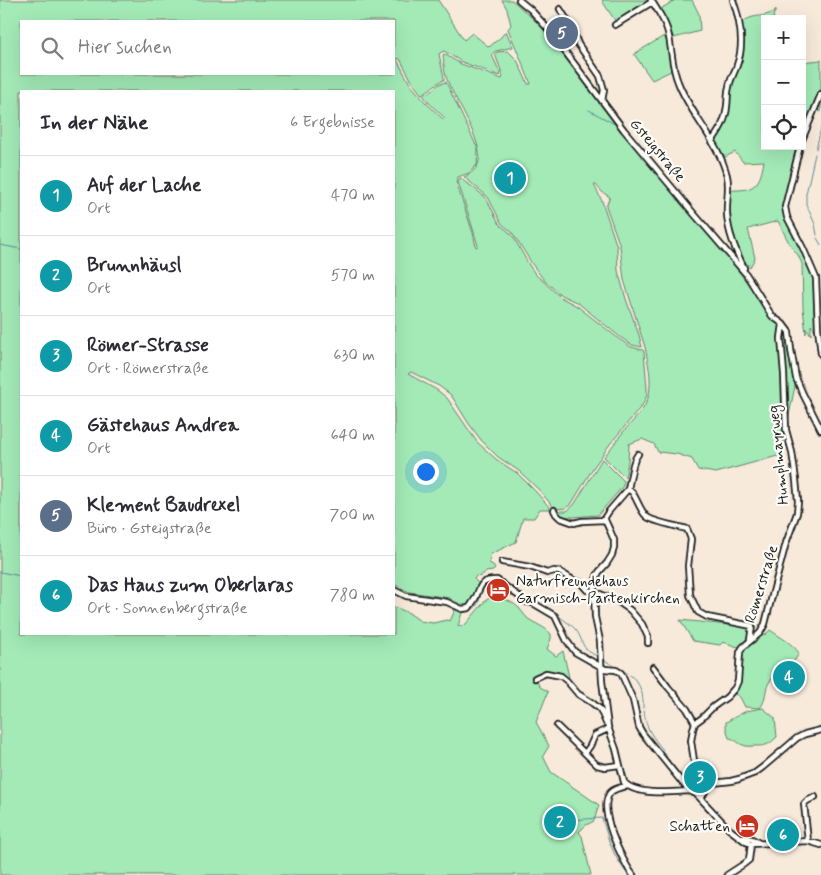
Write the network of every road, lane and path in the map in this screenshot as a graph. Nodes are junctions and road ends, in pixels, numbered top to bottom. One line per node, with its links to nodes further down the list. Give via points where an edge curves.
1 (519, 0): 7 (street, Gsteigstraße, via 548,29)
2 (733, 0): 9 (street, via 740,21 740,53 728,89 724,121)
3 (651, 1): 5 (street); 9 (street, via 669,35 678,82)
4 (560, 9): 7 (street, via 600,76 604,90)
5 (615, 25)
6 (821, 94): 8 (street)
7 (602, 101): 11 (street, Gsteigstraße)
8 (806, 130)
9 (712, 141): 11 (street, via 728,178 728,224)
10 (799, 150): 13 (street, via 784,206 816,278)
11 (746, 274): 12 (street, via 772,316)
12 (783, 324): 14 (street, via 790,332 796,378); 19 (street, Humplmayrweg, via 786,430 798,501)
13 (821, 354)
14 (821, 430)
15 (638, 454): 16 (street)
16 (628, 489): 18 (street); 23 (street, via 646,517 687,529 691,539 688,566 690,595 698,612 707,617)
17 (554, 510): 18 (street, via 560,518 574,523)
18 (605, 520): 22 (street, via 612,532 614,548 597,576)
19 (794, 523): 24 (street, Römerstraße)
20 (502, 562): 22 (street, via 547,573 560,572)
21 (395, 590): 27 (street, via 406,596 447,602 462,609 469,608 482,583 497,580 527,602 555,616 572,649)
22 (594, 593): 26 (street, via 630,610 642,624); 27 (street)
23 (752, 626): 24 (street); 25 (street)
24 (762, 630): 25 (street, Römerstraße)
25 (750, 640): 30 (street, Römerstraße, via 740,652 738,681 733,691)
26 (648, 643)
27 (601, 667): 32 (street); 38 (street, via 623,675 641,731)
28 (653, 667): 30 (street)
29 (536, 678): 32 (street, via 546,673 561,676 578,694 600,709)
30 (695, 723): 37 (street, via 690,741 695,767)
31 (557, 726): 34 (street)
32 (608, 728): 34 (street, via 594,737); 35 (street)
33 (821, 730): 37 (street, via 801,735 755,773)
34 (585, 753): 35 (street, via 599,766)
35 (619, 765): 36 (street)
36 (628, 786): 38 (street, via 652,792); 46 (street, via 611,792 606,804 614,840)
37 (708, 786): 40 (street)
38 (689, 791): 40 (street)
39 (815, 797): 42 (street, via 804,804)
40 (701, 799): 41 (street)
41 (741, 837): 43 (street); 44 (street)
42 (808, 841): 43 (street); 45 (street)
43 (759, 843): 44 (street)
44 (751, 844): 47 (street, via 748,861)
45 (821, 845)
46 (632, 875)
47 (727, 875)

